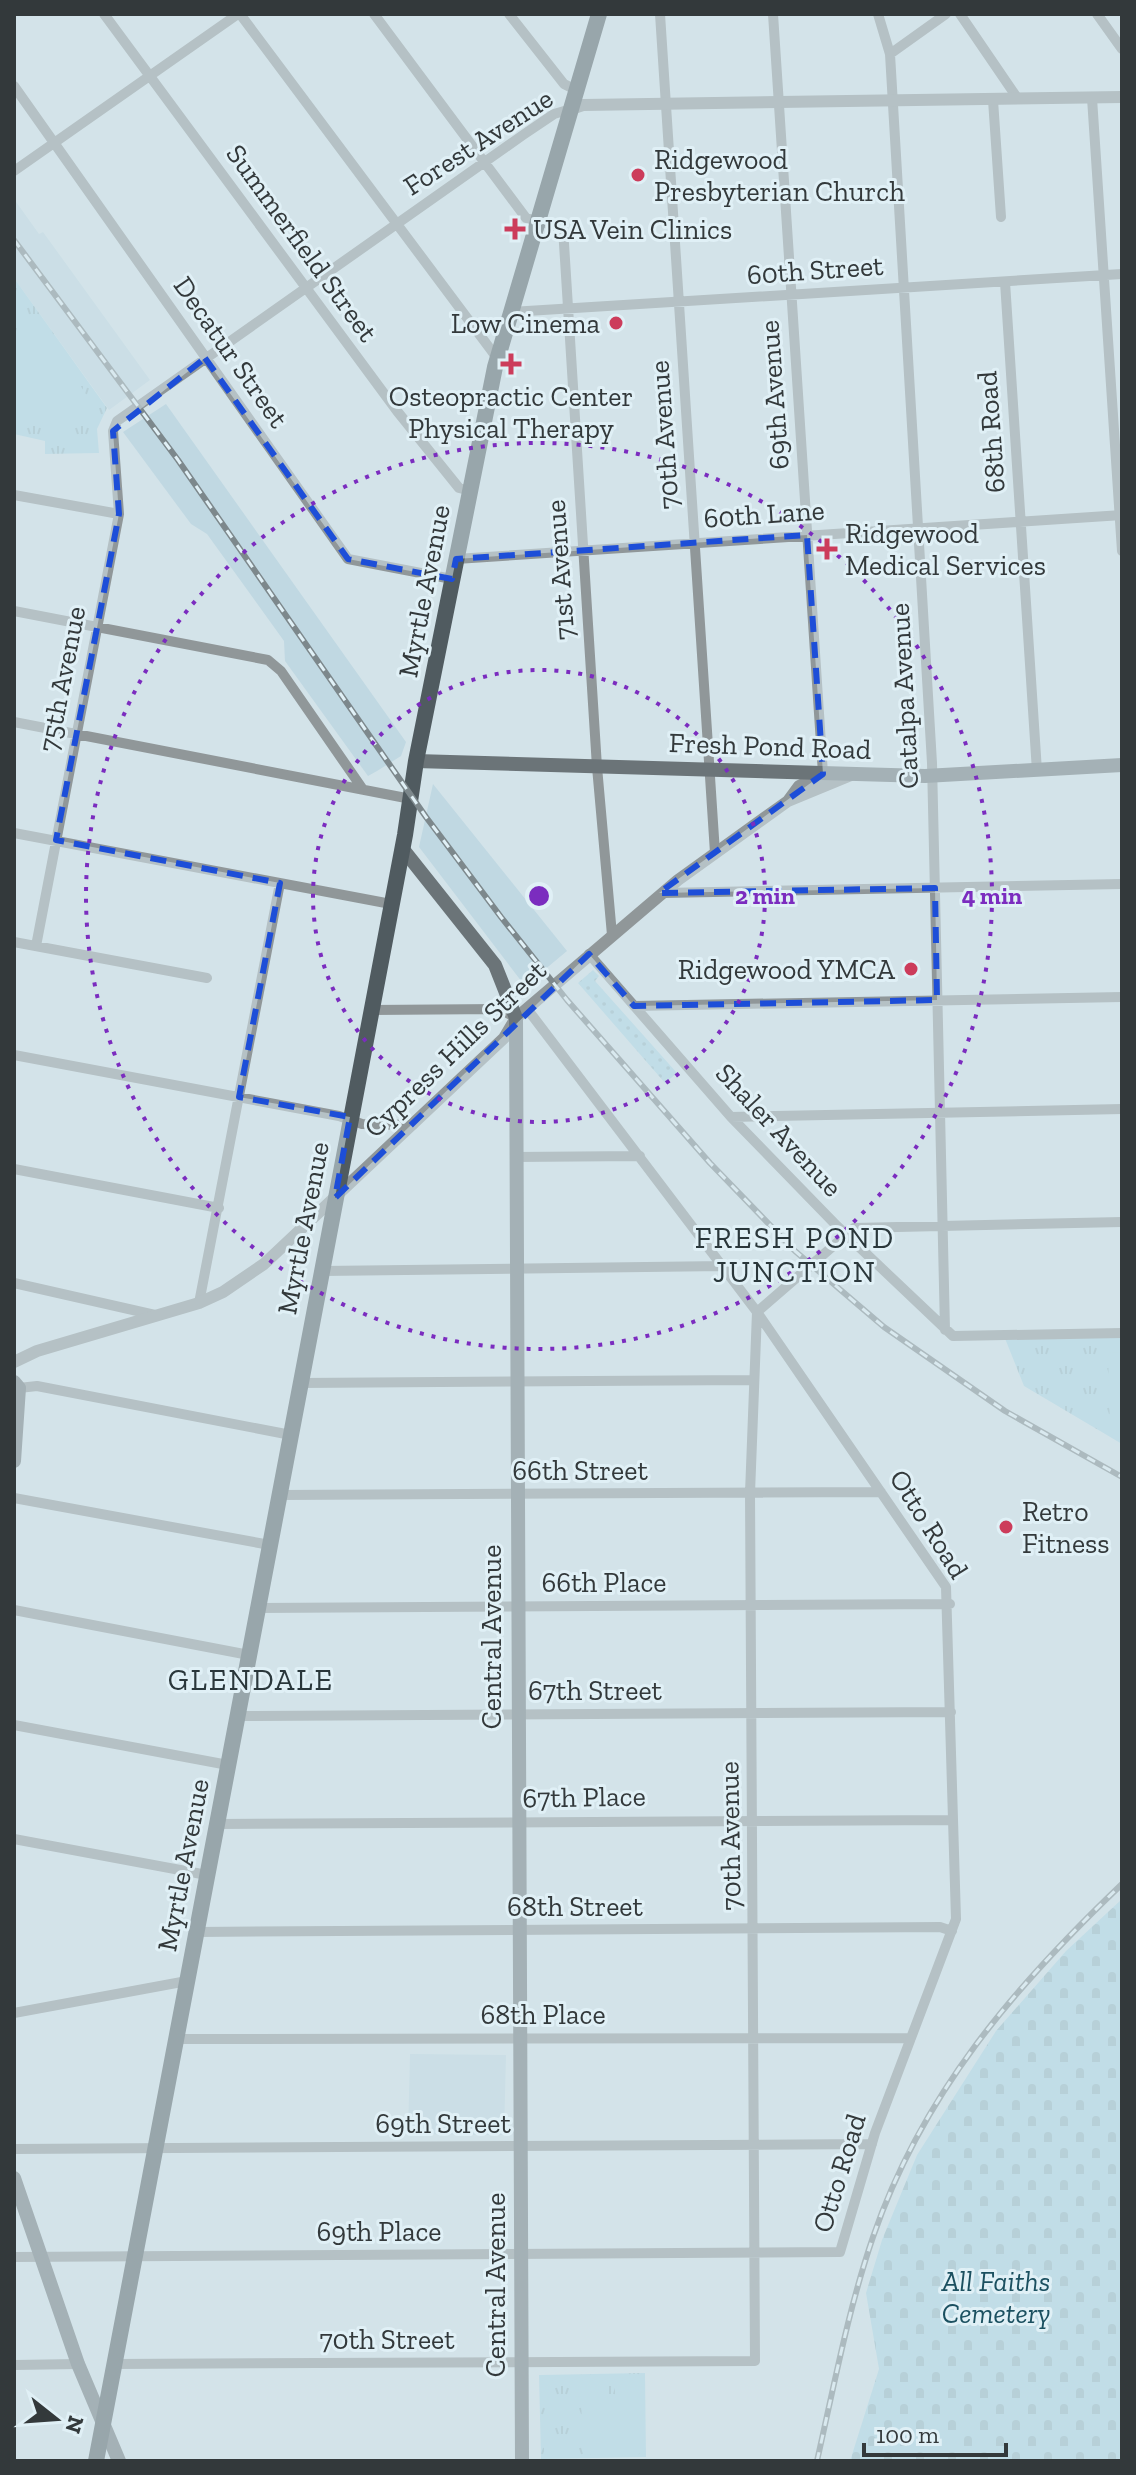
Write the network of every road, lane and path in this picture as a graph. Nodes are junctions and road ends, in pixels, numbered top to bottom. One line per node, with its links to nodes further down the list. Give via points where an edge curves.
1 (104, 14): 14 (street, Summerfield Street)
2 (239, 14): 14 (street); 30 (street)
3 (374, 14): 26 (street)
4 (509, 14): 16 (street, via 564,84)
5 (599, 14): 16 (main road, Myrtle Avenue)
6 (660, 14): 23 (street, 70th Avenue)
7 (773, 14): 22 (street, 69th Avenue)
8 (878, 14): 13 (street, Catalpa Avenue)
9 (946, 14): 13 (street)
10 (960, 14): 19 (street)
11 (1097, 14): 12 (street)
12 (1122, 49)
13 (890, 54): 21 (street, Catalpa Avenue)
14 (149, 77): 25 (street); 34 (street, Summerfield Street)
15 (14, 86): 25 (street, Decatur Street)
16 (576, 90): 24 (main road, Myrtle Avenue)
17 (1122, 97): 18 (street, Forest Avenue)
18 (1092, 98): 19 (street, Forest Avenue); 32 (street)
19 (1018, 99): 20 (street, Forest Avenue)
20 (993, 100): 21 (street, Forest Avenue); 28 (street)
21 (891, 102): 22 (street, Forest Avenue); 35 (street, Catalpa Avenue)
22 (779, 103): 23 (street, Forest Avenue); 36 (street, 69th Avenue)
23 (666, 104): 24 (street, Forest Avenue); 37 (street, 70th Avenue)
24 (571, 109): 26 (street, Forest Avenue, via 554,114); 29 (main road, Myrtle Avenue)
25 (54, 144): 27 (street); 40 (street, Decatur Street)
26 (483, 162): 29 (street, via 526,218); 30 (street, Forest Avenue)
27 (14, 171)
28 (1001, 217)
29 (537, 221): 38 (street, 71st Avenue, via 563,228); 39 (main road, Myrtle Avenue)
30 (396, 224): 34 (street, Forest Avenue); 41 (street)
31 (1122, 274): 32 (street, 60th Street)
32 (1104, 276): 33 (street, 60th Street); 46 (street)
33 (1005, 282): 35 (street, 60th Street); 47 (street, 68th Road)
34 (305, 288): 40 (street, Forest Avenue); 43 (street, Summerfield Street, via 459,488)
35 (904, 289): 36 (street, 60th Street); 48 (street, Catalpa Avenue)
36 (791, 296): 37 (street, 60th Street); 49 (street, 69th Avenue)
37 (680, 304): 38 (street, 60th Street); 50 (street, 70th Avenue)
38 (568, 311): 39 (street, 60th Street); 51 (street, 71st Avenue)
39 (511, 312): 41 (main road, Myrtle Avenue)
40 (205, 358): 42 (street, Forest Avenue); 54 (street, Decatur Street, via 348,559)
41 (497, 358): 43 (main road, Myrtle Avenue)
42 (117, 421): 45 (street, 75th Avenue, via 113,431)
43 (471, 491): 53 (main road, Myrtle Avenue)
44 (14, 495): 45 (street)
45 (119, 514): 56 (street, 75th Avenue)
46 (1121, 515): 47 (street, 60th Lane); 52 (street)
47 (1021, 521): 48 (street, 60th Lane); 63 (street, 68th Road)
48 (919, 528): 49 (street, 60th Lane); 66 (street, Catalpa Avenue)
49 (807, 535): 50 (street, 60th Lane); 64 (street, 69th Avenue)
50 (695, 543): 51 (street, 60th Lane); 62 (street, 70th Avenue)
51 (583, 550): 53 (street, 60th Lane); 61 (street, 71st Avenue)
52 (1122, 551)
53 (456, 559): 54 (main road, Myrtle Avenue)
54 (452, 579): 59 (main road, Myrtle Avenue)
55 (14, 611): 56 (street)
56 (96, 626): 58 (street, 75th Avenue); 67 (street, via 268,660)
57 (14, 722): 58 (street)
58 (76, 734): 67 (street); 71 (street, 75th Avenue)
59 (416, 761): 61 (main road, Fresh Pond Road); 68 (main road, Myrtle Avenue)
60 (1122, 765): 63 (main road, Fresh Pond Road)
61 (597, 767): 62 (main road, Fresh Pond Road); 79 (street, 71st Avenue)
62 (710, 770): 64 (main road, Fresh Pond Road); 73 (street, 70th Avenue)
63 (1037, 771): 66 (main road, Fresh Pond Road)
64 (823, 774): 65 (main road, Fresh Pond Road); 69 (street, Cypress Hills Street, via 799,786)
65 (854, 774): 66 (main road, Fresh Pond Road); 69 (street, Cypress Hills Street)
66 (933, 776): 76 (street, Catalpa Avenue)
67 (362, 788): 68 (street)
68 (411, 799): 72 (main road, Myrtle Avenue)
69 (788, 801): 73 (street, Cypress Hills Street)
70 (14, 833): 71 (street)
71 (56, 840): 74 (street); 81 (street, 75th Avenue)
72 (402, 848): 78 (main road, Myrtle Avenue); 88 (main road, Central Avenue, via 495,965)
73 (715, 853): 77 (street, Cypress Hills Street)
74 (280, 883): 78 (street); 90 (street)
75 (1122, 884): 76 (street)
76 (935, 888): 77 (street); 85 (street, Catalpa Avenue)
77 (663, 893): 79 (street, Cypress Hills Street)
78 (391, 904): 87 (main road, Myrtle Avenue)
79 (612, 935): 82 (street, Cypress Hills Street)
80 (14, 942): 81 (street)
81 (36, 946): 83 (street)
82 (589, 954): 86 (street, Shaler Avenue); 88 (street, Cypress Hills Street)
83 (207, 978)
84 (1122, 997): 85 (street)
85 (937, 1000): 86 (street); 92 (street, Catalpa Avenue)
86 (634, 1006): 93 (street, Shaler Avenue)
87 (371, 1010): 88 (street, via 500,1009); 94 (main road, Myrtle Avenue)
88 (522, 1014): 95 (street, Cypress Hills Street); 96 (street, Otto Road); 97 (main road, Central Avenue)
89 (14, 1055): 90 (street)
90 (239, 1097): 94 (street); 100 (street)
91 (1122, 1109): 92 (street)
92 (939, 1112): 93 (street); 102 (street, Catalpa Avenue)
93 (731, 1117): 103 (street, Shaler Avenue)
94 (349, 1119): 95 (street); 99 (main road, Myrtle Avenue)
95 (413, 1125): 99 (street, Cypress Hills Street)
96 (640, 1156): 97 (street); 104 (street, Otto Road)
97 (515, 1157): 105 (main road, Central Avenue)
98 (14, 1169): 100 (street)
99 (335, 1198): 106 (main road, Myrtle Avenue); 108 (street, Cypress Hills Street, via 264,1264)
100 (219, 1208): 108 (street)
101 (1122, 1222): 102 (street)
102 (941, 1225): 103 (street, via 854,1228); 111 (street, Catalpa Avenue)
103 (845, 1233): 109 (street); 111 (street, Shaler Avenue)
104 (724, 1266): 105 (street); 109 (street, Otto Road)
105 (515, 1270): 106 (street); 115 (main road, Central Avenue)
106 (322, 1271): 116 (main road, Myrtle Avenue)
107 (14, 1283): 110 (street)
108 (199, 1303): 110 (street, Cypress Hills Street)
109 (757, 1312): 114 (street, 70th Avenue); 120 (street, Otto Road)
110 (155, 1315): 113 (street, Cypress Hills Street)
111 (945, 1330): 112 (street, via 953,1336)
112 (1122, 1333)
113 (14, 1362)
114 (752, 1380): 115 (street); 121 (street, 70th Avenue)
115 (516, 1382): 116 (street); 123 (main road, Central Avenue)
116 (300, 1383): 118 (main road, Myrtle Avenue)
117 (17, 1385): 118 (street); 119 (main road)
118 (291, 1435): 122 (main road, Myrtle Avenue)
119 (14, 1461)
120 (881, 1492): 121 (street, 66th Street); 126 (street, Otto Road, via 946,1587)
121 (750, 1493): 123 (street, 66th Street); 127 (street, 70th Avenue)
122 (280, 1495): 123 (street, 66th Street); 125 (main road, Myrtle Avenue)
123 (516, 1495): 128 (main road, Central Avenue)
124 (14, 1498): 125 (street)
125 (270, 1545): 129 (main road, Myrtle Avenue)
126 (950, 1604): 127 (street, 66th Place); 132 (street, Otto Road)
127 (752, 1605): 128 (street, 66th Place); 133 (street, 70th Avenue)
128 (517, 1606): 129 (street, 66th Place); 134 (main road, Central Avenue)
129 (258, 1608): 131 (main road, Myrtle Avenue)
130 (14, 1610): 131 (street)
131 (249, 1655): 135 (main road, Myrtle Avenue)
132 (951, 1712): 133 (street, 67th Street); 139 (street, Otto Road)
133 (753, 1713): 134 (street, 67th Street); 138 (street, 70th Avenue)
134 (518, 1714): 135 (street, 67th Street); 140 (main road, Central Avenue)
135 (238, 1716): 137 (main road, Myrtle Avenue)
136 (14, 1725): 137 (street)
137 (228, 1765): 141 (main road, Myrtle Avenue)
138 (753, 1820): 139 (street, 67th Place); 140 (street, 67th Place); 144 (street, 70th Avenue)
139 (952, 1820): 146 (street, Otto Road, via 957,1916)
140 (518, 1822): 141 (street, 67th Place); 145 (main road, Central Avenue)
141 (217, 1824): 143 (main road, Myrtle Avenue)
142 (14, 1839): 143 (street)
143 (207, 1875): 147 (main road, Myrtle Avenue)
144 (755, 1929): 145 (street, 68th Street); 146 (street, 68th Street); 150 (street, 70th Avenue)
145 (519, 1930): 147 (street, 68th Street); 151 (main road, Central Avenue)
146 (952, 1931): 152 (street, Otto Road)
147 (196, 1932): 148 (main road, Myrtle Avenue)
148 (187, 1981): 149 (street); 153 (main road, Myrtle Avenue)
149 (14, 2013)
150 (754, 2036): 151 (street, 68th Place); 152 (street, 68th Place); 155 (street, 70th Avenue)
151 (519, 2038): 153 (street, 68th Place); 156 (main road, Central Avenue)
152 (911, 2038): 154 (street, Otto Road)
153 (176, 2039): 157 (main road, Myrtle Avenue)
154 (872, 2144): 155 (street, 69th Street); 161 (street, Otto Road)
155 (755, 2145): 156 (street, 69th Street); 160 (street, 70th Avenue)
156 (520, 2147): 157 (street, 69th Street); 162 (main road, Central Avenue)
157 (155, 2148): 158 (street, 69th Street); 163 (main road, Myrtle Avenue)
158 (14, 2149)
159 (14, 2178): 165 (main road)
160 (756, 2252): 161 (street, 69th Place); 162 (street, 69th Place); 166 (street, 70th Avenue)
161 (840, 2252)
162 (521, 2254): 163 (street, 69th Place); 167 (main road, Central Avenue)
163 (135, 2256): 165 (street, 69th Place); 169 (main road, Myrtle Avenue)
164 (14, 2257): 165 (street, 69th Place)
165 (40, 2257): 168 (main road)
166 (755, 2361): 167 (street, 70th Street)
167 (521, 2362): 169 (street, 70th Street); 174 (main road, Central Avenue)
168 (78, 2364): 170 (street); 171 (main road)
169 (114, 2364): 171 (main road, Myrtle Avenue)
170 (14, 2365)
171 (103, 2424): 172 (main road, Myrtle Avenue); 173 (main road)
172 (96, 2461)
173 (119, 2461)
174 (522, 2461)

